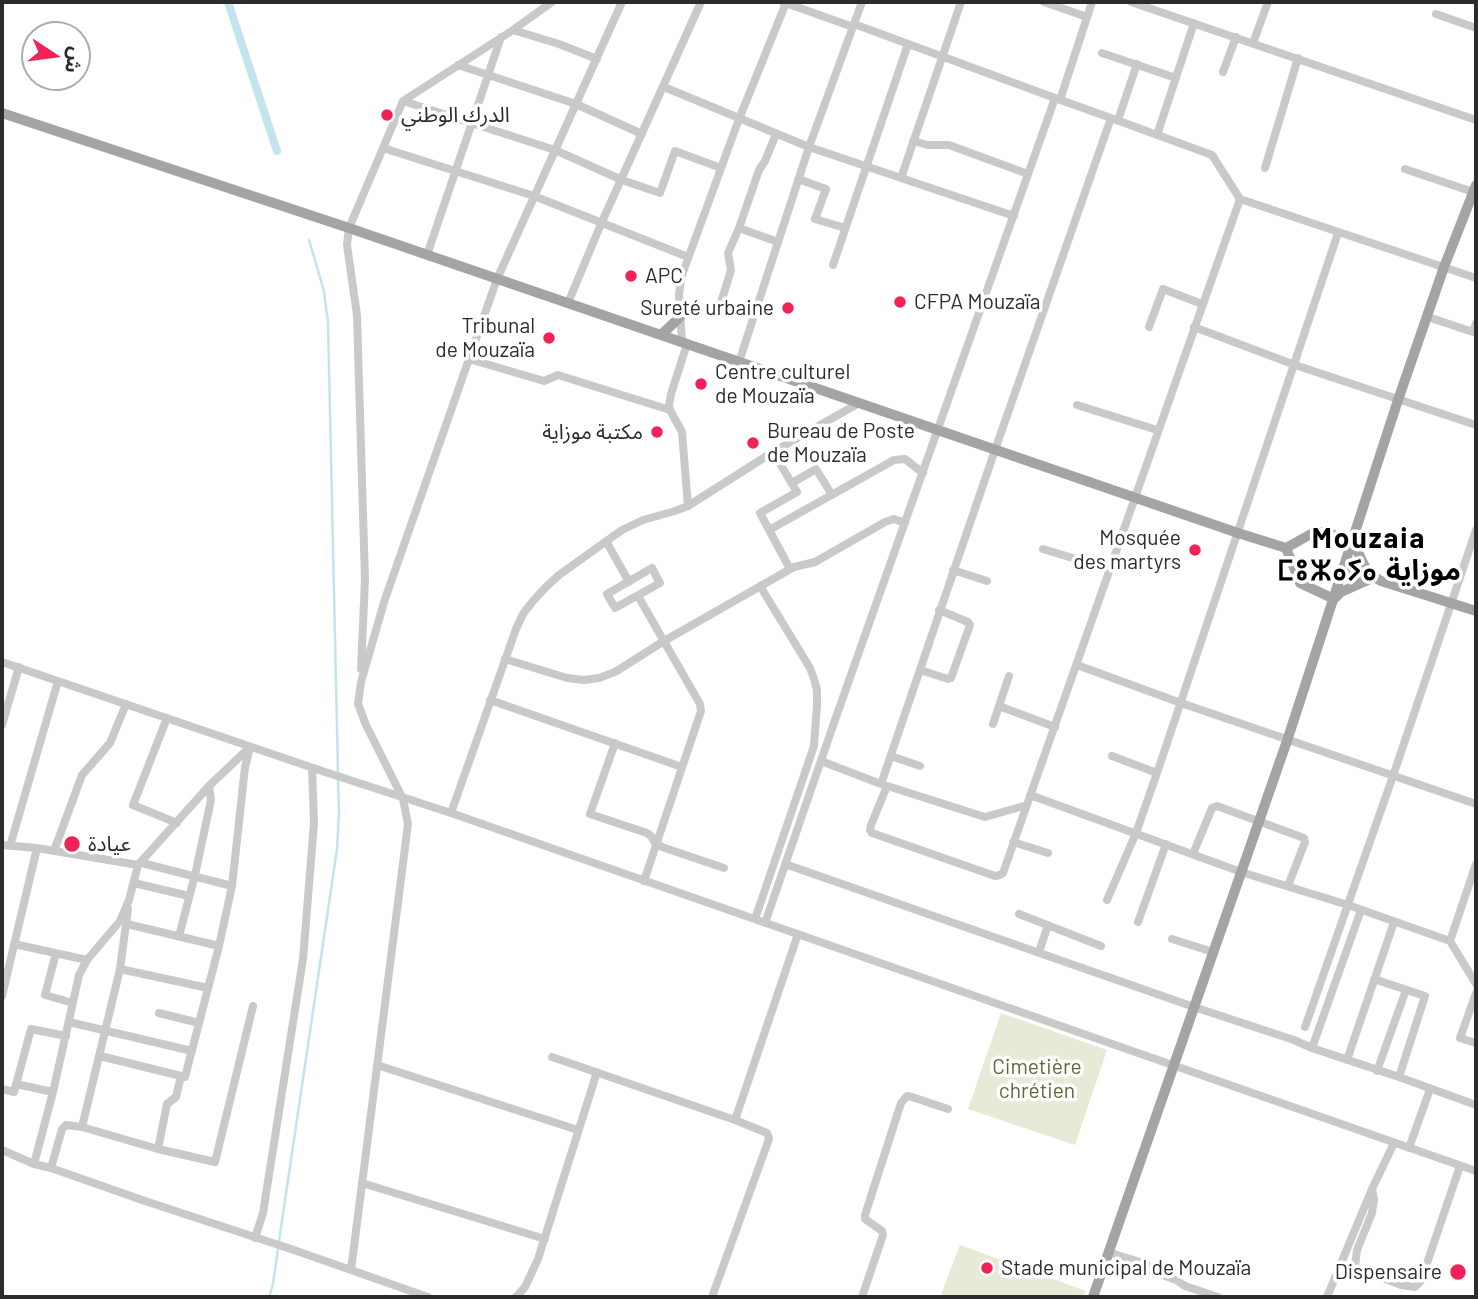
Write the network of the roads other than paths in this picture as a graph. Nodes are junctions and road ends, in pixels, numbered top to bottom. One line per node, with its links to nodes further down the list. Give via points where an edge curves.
1 (552, 2): 16 (street)
2 (622, 2): 24 (street)
3 (701, 2): 30 (street)
4 (785, 2): 14 (street); 35 (street)
5 (862, 2): 14 (street)
6 (961, 2): 22 (street)
7 (1044, 2): 12 (street)
8 (1092, 2): 12 (street)
9 (1131, 2): 13 (street)
10 (1268, 2): 19 (street)
11 (1436, 13): 15 (street)
12 (1087, 17): 31 (street)
13 (1194, 23): 18 (street); 29 (street)
14 (853, 26): 20 (street); 43 (street)
15 (1476, 28)
16 (513, 30): 17 (street); 24 (street)
17 (501, 37): 26 (street); 28 (street)
18 (1236, 37): 19 (street); 27 (street)
19 (1253, 43): 23 (street)
20 (908, 44): 22 (street); 46 (street)
21 (1102, 52): 25 (street)
22 (942, 57): 31 (street); 42 (street)
23 (1298, 58): 37 (street); 48 (street)
24 (597, 59): 33 (street)
25 (1137, 64): 29 (street); 36 (street)
26 (458, 65): 28 (street); 32 (street)
27 (1223, 72)
28 (488, 75): 33 (street); 38 (street)
29 (1176, 78): 41 (street)
30 (664, 87): 35 (street); 39 (street)
31 (1058, 99): 36 (street); 51 (street)
32 (403, 101): 38 (street); 44 (street)
33 (576, 104): 39 (street); 45 (street)
34 (2, 113): 60 (main road)
35 (739, 119): 40 (street); 47 (street)
36 (1115, 119): 41 (street); 91 (street)
37 (1476, 120)
38 (471, 123): 45 (street); 50 (street)
39 (642, 134): 54 (street)
40 (776, 134): 43 (street); 61 (street)
41 (1157, 135): 57 (street, via 1212,155)
42 (913, 141): 51 (street, via 949,145); 52 (street)
43 (809, 147): 46 (street); 53 (street)
44 (383, 148): 50 (street); 60 (street)
45 (555, 150): 54 (street); 56 (street)
46 (865, 166): 52 (street); 62 (street)
47 (721, 168): 54 (street, via 674,151 660,194); 66 (street)
48 (1265, 168)
49 (1405, 169): 55 (street)
50 (456, 171): 56 (street); 65 (street)
51 (1028, 174): 58 (street)
52 (901, 178): 58 (street)
53 (799, 179): 62 (street, via 826,189 816,219); 64 (street)
54 (622, 180): 59 (street)
55 (1475, 188): 68 (main road)
56 (534, 196): 59 (street); 70 (street)
57 (1240, 199): 63 (street); 72 (street)
58 (1014, 216): 89 (street)
59 (601, 224): 66 (street); 71 (street)
60 (349, 228): 65 (main road); 127 (street, via 347,245 357,315 365,580)
61 (739, 228): 64 (street); 73 (street, via 728,253 731,270)
62 (845, 228): 67 (street)
63 (1338, 233): 68 (street); 83 (street)
64 (778, 242): 82 (street)
65 (427, 255): 70 (main road)
66 (688, 257): 74 (street, via 680,287)
67 (833, 265)
68 (1444, 267): 69 (street); 75 (main road)
69 (1476, 278)
70 (497, 279): 71 (main road); 81 (street)
71 (568, 303): 79 (main road)
72 (1202, 304): 77 (street, via 1163,289); 78 (street)
73 (719, 309)
74 (680, 317): 79 (main road); 80 (street)
75 (1427, 317): 76 (street, via 1473,332); 84 (main road)
76 (1476, 323)
77 (1149, 327)
78 (1194, 327): 83 (street); 90 (street)
79 (661, 335): 80 (main road)
80 (684, 343): 82 (main road); 87 (street)
81 (469, 359): 87 (street, via 539,381 558,375); 127 (street, via 384,599)
82 (739, 362): 85 (main road)
83 (1295, 365): 84 (street); 101 (street)
84 (1398, 400): 88 (street); 103 (main road)
85 (859, 403): 89 (main road); 92 (street)
86 (1077, 405): 90 (street)
87 (670, 410): 97 (street, via 682,432)
88 (1476, 425)
89 (937, 430): 91 (main road); 93 (street)
90 (1157, 430): 96 (street)
91 (995, 450): 96 (main road); 108 (street)
92 (773, 452): 94 (street); 97 (street)
93 (923, 473): 95 (street, via 900,458); 98 (street)
94 (792, 483): 95 (street, via 816,468); 99 (street, via 797,492 760,513)
95 (832, 495): 99 (street)
96 (1134, 498): 101 (main road); 107 (street)
97 (688, 506): 102 (street, via 643,520)
98 (905, 523): 106 (street, via 885,522 816,562); 141 (street)
99 (769, 530): 106 (street)
100 (1476, 530): 116 (street)
101 (1238, 533): 104 (main road); 130 (street)
102 (606, 541): 112 (street); 120 (street, via 559,575 533,601)
103 (1353, 541): 104 (main road, via 1319,532); 109 (main road); 110 (main road)
104 (1286, 548): 115 (main road, via 1300,583)
105 (1043, 549): 107 (street)
106 (790, 569): 113 (street)
107 (1109, 569): 122 (street)
108 (953, 570): 111 (street); 117 (street)
109 (1350, 572): 110 (main road); 115 (main road)
110 (1374, 579): 115 (main road); 116 (main road)
111 (987, 581)
112 (629, 582): 114 (street, via 607,594 615,608); 114 (street, via 652,568 660,583)
113 (760, 586): 119 (street); 181 (street, via 810,668 817,705 814,746)
114 (638, 596): 119 (street)
115 (1334, 599): 136 (main road)
116 (1451, 603): 118 (main road); 146 (street)
117 (939, 610): 124 (street); 124 (street, via 970,625 951,678)
118 (1476, 611)
119 (664, 641): 120 (street, via 615,672 584,680); 143 (street, via 701,704)
120 (505, 659): 128 (street)
121 (2, 662): 123 (street)
122 (1077, 665): 130 (street); 135 (street)
123 (19, 667): 126 (street); 134 (street)
124 (919, 670): 139 (street)
125 (1009, 676): 131 (street)
126 (58, 681): 129 (street); 160 (street)
127 (361, 682): 150 (street, via 358,704)
128 (490, 700): 137 (street); 153 (street)
129 (126, 704): 132 (street); 162 (street, via 110,743 82,775)
130 (1181, 704): 136 (street); 145 (street)
131 (999, 706): 133 (street); 135 (street)
132 (167, 718): 138 (street); 154 (street, via 133,805)
133 (993, 724)
134 (2, 725)
135 (1055, 727): 149 (street)
136 (1287, 741): 146 (street); 155 (main road)
137 (615, 743): 143 (street); 158 (street, via 590,814 647,833)
138 (250, 747): 144 (street); 148 (street); 173 (street)
139 (891, 756): 142 (street); 147 (street)
140 (1112, 756): 145 (street)
141 (821, 761): 147 (street); 166 (street)
142 (920, 766)
143 (682, 767): 158 (street)
144 (312, 768): 150 (street); 246 (street, via 314,823 303,959 263,1213)
145 (1157, 773): 156 (street)
146 (1392, 776): 151 (street); 178 (street)
147 (884, 785): 152 (street, via 985,817); 157 (street, via 872,833 995,876 1003,873)
148 (209, 786): 154 (street); 170 (street, via 211,800)
149 (1030, 795): 152 (street); 156 (street)
150 (403, 799): 153 (street); 221 (street, via 408,824)
151 (1476, 804)
152 (1027, 805): 157 (street)
153 (451, 813): 171 (street)
154 (177, 822): 165 (street)
155 (1259, 822): 164 (street, via 1212,808); 169 (main road); 174 (street, via 1304,838)
156 (1136, 833): 159 (street); 177 (street)
157 (1013, 842): 163 (street)
158 (655, 843): 168 (street); 171 (street)
159 (1166, 844): 164 (street); 182 (street)
160 (6, 845): 161 (street)
161 (37, 848): 162 (street); 191 (street)
162 (54, 851): 165 (street)
163 (1048, 853)
164 (1193, 854): 169 (street)
165 (140, 864): 170 (street); 172 (street)
166 (785, 864): 184 (street); 194 (street)
167 (1476, 864): 190 (street)
168 (724, 868)
169 (1241, 872): 174 (street); 195 (main road)
170 (195, 875): 173 (street); 175 (street)
171 (644, 881): 181 (street)
172 (134, 883): 175 (street); 176 (street)
173 (232, 886): 192 (street)
174 (1288, 886): 178 (street)
175 (189, 896): 188 (street)
176 (129, 900): 185 (street); 197 (street, via 120,921)
177 (1107, 900)
178 (1348, 905): 179 (street); 212 (street)
179 (1361, 910): 183 (street); 216 (street)
180 (1019, 914): 186 (street)
181 (755, 919): 184 (street)
182 (1138, 922)
183 (1394, 922): 190 (street); 200 (street)
184 (765, 923): 187 (street)
185 (127, 924): 188 (street); 198 (street)
186 (1048, 925): 193 (street); 194 (street)
187 (798, 934): 222 (street); 233 (street)
188 (179, 936): 192 (street)
189 (1172, 939): 195 (street)
190 (1450, 941): 201 (street)
191 (14, 944): 196 (street); 199 (street)
192 (219, 946): 202 (street)
193 (1101, 946)
194 (1039, 952): 208 (street)
195 (1213, 952): 208 (main road)
196 (55, 953): 197 (street); 206 (street, via 45,995)
197 (87, 960): 206 (street)
198 (120, 969): 202 (street); 213 (street)
199 (5, 971): 205 (street)
200 (1374, 979): 203 (street); 220 (street)
201 (1476, 984)
202 (208, 988): 211 (street)
203 (1406, 990): 223 (street); 226 (street, via 1425,996)
204 (1476, 993): 215 (street, via 1460,1038)
205 (2, 996)
206 (73, 1003): 210 (street)
207 (253, 1006): 238 (street, via 215,1162)
208 (1194, 1007): 216 (street); 222 (main road)
209 (159, 1013): 211 (street)
210 (69, 1022): 213 (street); 214 (street)
211 (199, 1023): 217 (street)
212 (1305, 1027)
213 (106, 1031): 217 (street); 218 (street)
214 (66, 1036): 227 (street, via 31,1029); 230 (street)
215 (1476, 1043)
216 (1312, 1048): 220 (street)
217 (192, 1051): 225 (street, via 186,1077)
218 (100, 1056): 225 (street); 234 (street)
219 (552, 1057): 224 (street)
220 (1347, 1060): 223 (street)
221 (377, 1065): 235 (street); 244 (street)
222 (1173, 1066): 236 (street); 248 (main road)
223 (1377, 1070): 226 (street)
224 (597, 1072): 233 (street); 235 (street)
225 (181, 1076): 238 (street, via 176,1097 167,1104)
226 (1399, 1077): 229 (street)
227 (16, 1084): 228 (street, via 14,1092); 230 (street)
228 (2, 1089)
229 (1430, 1089): 231 (street); 237 (street)
230 (53, 1092): 240 (street)
231 (1476, 1105)
232 (948, 1109): 253 (street, via 907,1096 901,1103 865,1215 883,1235)
233 (736, 1119): 252 (street, via 767,1133 769,1139)
234 (82, 1127): 238 (street); 242 (street, via 66,1125 62,1129)
235 (578, 1130): 247 (street)
236 (1394, 1143): 237 (street); 245 (street)
237 (1409, 1148): 241 (street)
238 (158, 1149)
239 (2, 1150): 240 (street)
240 (34, 1164): 242 (street)
241 (1460, 1166): 243 (street); 245 (street, via 1415,1287 1355,1267 1372,1213)
242 (51, 1168): 246 (street)
243 (1476, 1171)
244 (362, 1183): 247 (street); 249 (street)
245 (1372, 1189): 256 (street)
246 (255, 1238): 249 (street)
247 (545, 1239): 251 (street, via 532,1275)
248 (1108, 1252): 254 (main road); 255 (street)
249 (351, 1270): 250 (street)
250 (428, 1297)
251 (516, 1297)
252 (712, 1297)
253 (862, 1297)
254 (1093, 1297)
255 (1218, 1297)
256 (1327, 1297)

